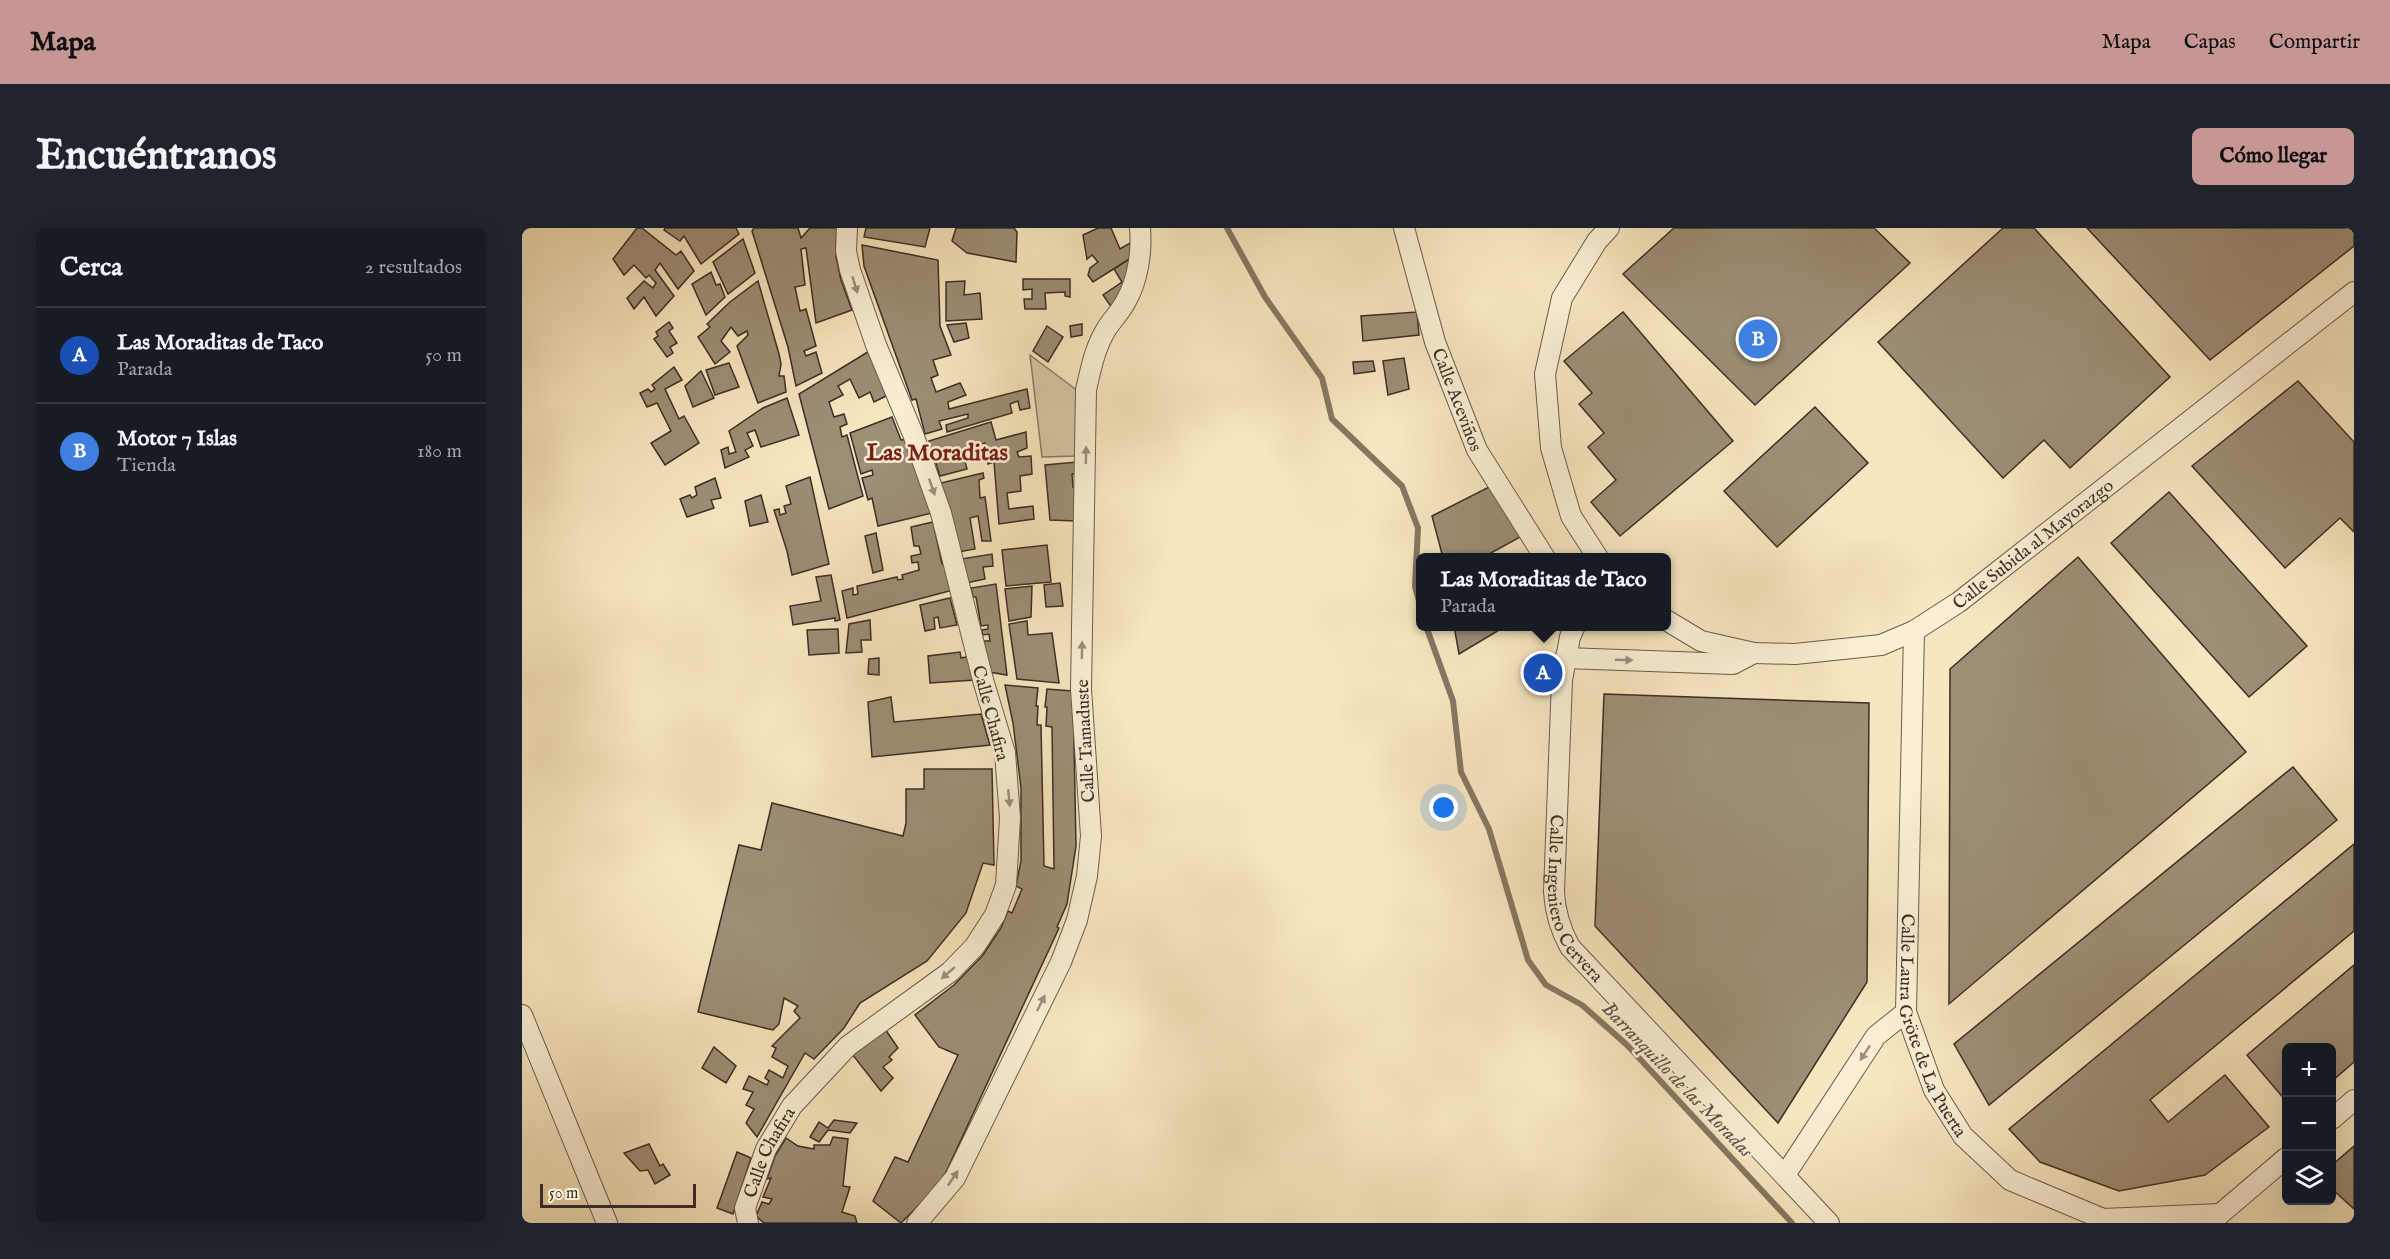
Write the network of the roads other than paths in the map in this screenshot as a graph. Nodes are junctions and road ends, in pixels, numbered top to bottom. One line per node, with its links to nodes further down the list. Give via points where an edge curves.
1 (847, 228): 21 (street, Calle Chafira, one-way to 21, via 846,251 852,278 941,513 982,680 1005,753 1010,818 1006,885 995,915 963,959 924,993 848,1046 792,1106 766,1149 745,1208)
2 (1140, 228): 22 (street, Calle Tamaduste, one-way to 2, via 955,1178 1061,962 1077,920 1087,876 1091,836 1081,689 1086,390 1093,358 1134,285)
3 (1404, 228): 6 (street, Calle Aceviños, via 1435,342 1477,450)
4 (1609, 228): 7 (street, via 1562,298 1545,374 1551,448 1570,516)
5 (2354, 292): 10 (street, Calle Subida al Mayorazgo, via 1959,602)
6 (1542, 553)
7 (1595, 553)
8 (1671, 623): 11 (street, Calle Subida al Mayorazgo, via 1701,641)
9 (1573, 631): 12 (street, Calle Ingeniero Cervera)
10 (1914, 631): 11 (street, Calle Subida al Mayorazgo, via 1881,645 1795,654); 13 (street, Calle Laura Gröte de La Puerta)
11 (1754, 653): 12 (street, one-way to 11, via 1732,664)
12 (1565, 658): 18 (street, Calle Ingeniero Cervera, via 1554,892 1563,935 1570,947)
13 (1906, 1012): 18 (street, one-way to 18, via 1876,1036); 19 (street, Calle Laura Gröte de La Puerta, via 1934,1090 1963,1136 2010,1180 2103,1219)
14 (522, 1015): 20 (street)
15 (2354, 1100): 16 (street)
16 (2336, 1115)
17 (2282, 1161): 19 (street, Calle Laura Gröte de La Puerta)
18 (1785, 1175): 23 (street, Calle Ingeniero Cervera)
19 (2215, 1219)
20 (607, 1223)
21 (748, 1223)
22 (917, 1223)
23 (1830, 1223)

